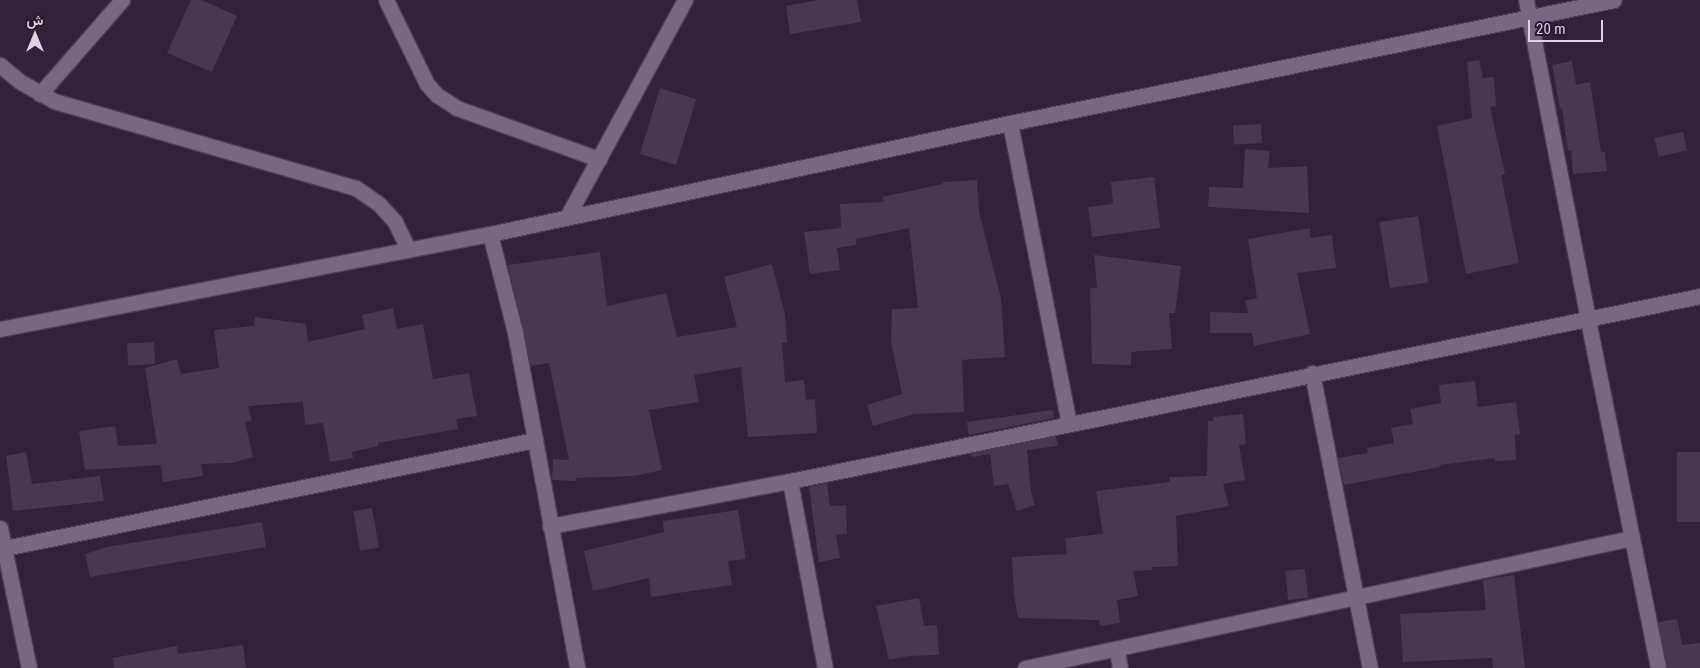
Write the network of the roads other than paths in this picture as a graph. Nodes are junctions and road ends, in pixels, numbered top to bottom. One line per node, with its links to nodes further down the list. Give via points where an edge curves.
1 (122, 0): 8 (street)
2 (386, 0): 10 (street, via 427,84 437,95 457,108)
3 (685, 0): 10 (street)
4 (1526, 0): 6 (street)
5 (1614, 0): 6 (street)
6 (1530, 16): 9 (street); 15 (street)
7 (0, 66): 8 (street)
8 (40, 94): 13 (street, via 356,188 379,204 395,222)
9 (1010, 123): 11 (street); 18 (street)
10 (599, 159): 11 (street)
11 (567, 217): 12 (street)
12 (490, 234): 13 (street); 19 (street, via 515,332)
13 (408, 249): 16 (street)
14 (1700, 296): 15 (street)
15 (1588, 320): 17 (street); 23 (street)
16 (0, 329)
17 (1312, 374): 18 (street); 25 (street)
18 (1069, 423): 20 (street)
19 (535, 440): 21 (street); 24 (street)
20 (790, 481): 21 (street); 29 (street)
21 (550, 526): 28 (street)
22 (0, 528): 24 (street)
23 (1632, 538): 25 (street); 33 (street)
24 (2, 549): 27 (street)
25 (1357, 596): 26 (street); 32 (street)
26 (1117, 650): 30 (street); 31 (street)
27 (29, 668)
28 (577, 668)
29 (825, 668)
30 (1024, 668)
31 (1120, 668)
32 (1370, 668)
33 (1658, 668)

